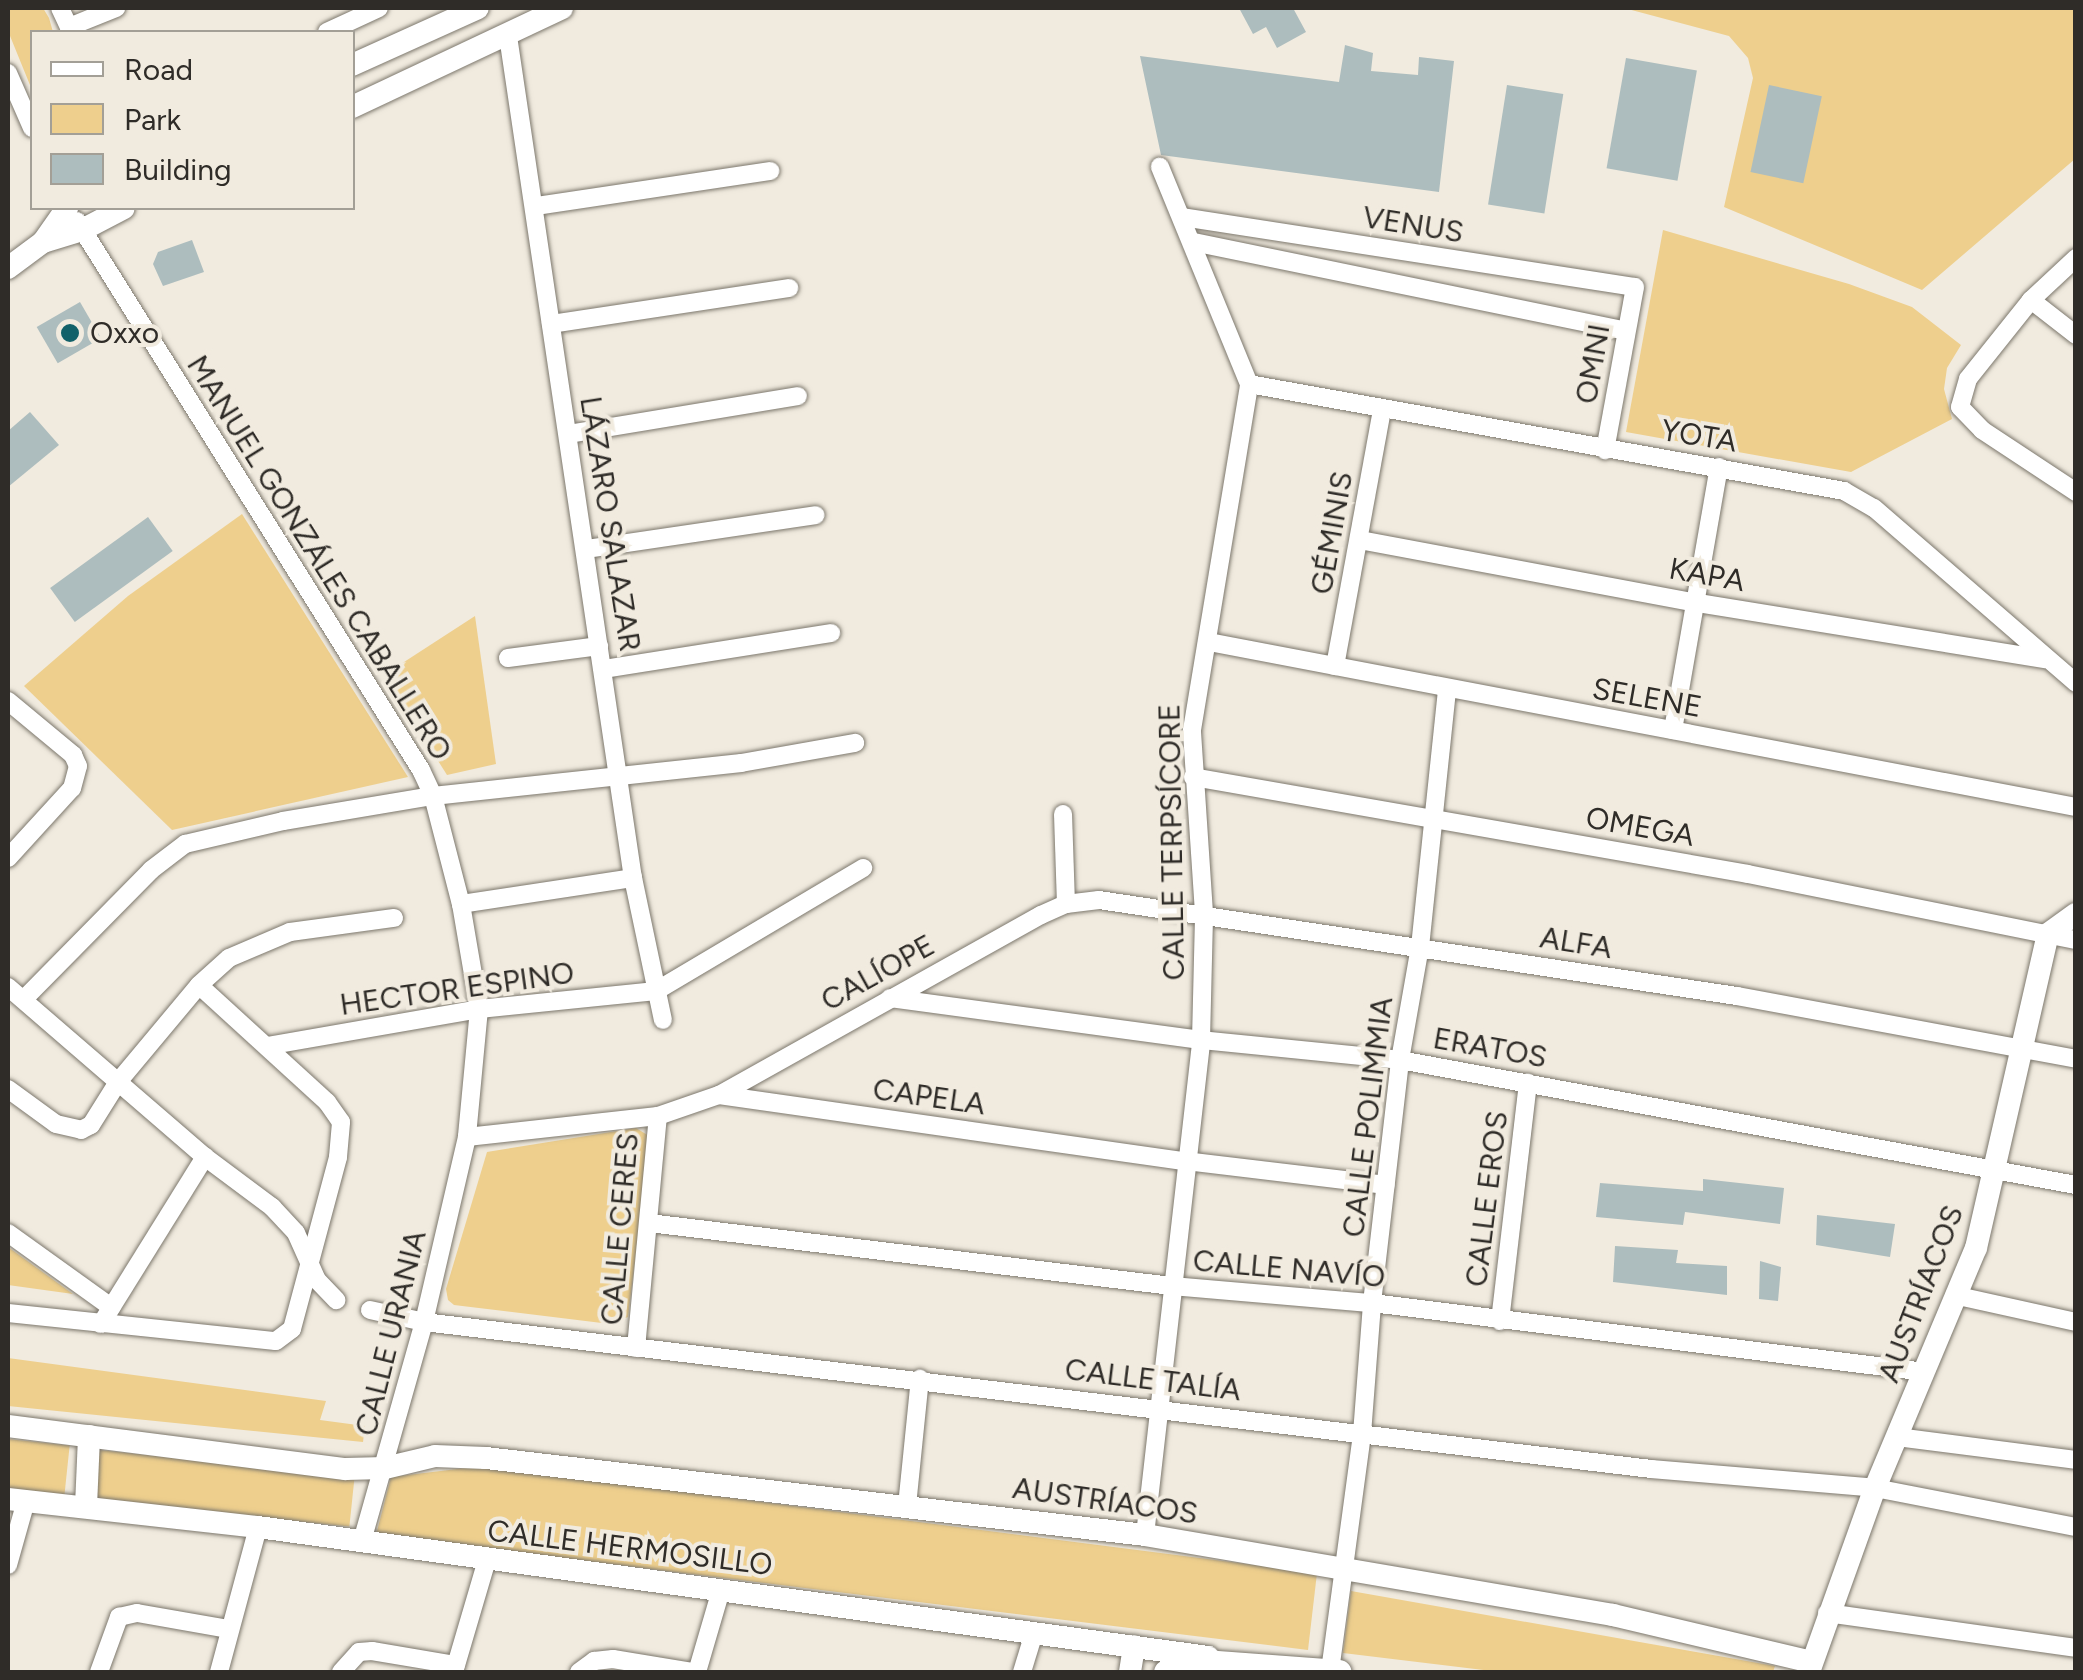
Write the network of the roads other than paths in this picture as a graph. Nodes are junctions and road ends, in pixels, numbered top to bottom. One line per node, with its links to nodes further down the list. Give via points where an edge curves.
1 (60, 8): 6 (street)
2 (116, 8): 6 (street)
3 (379, 8): 7 (street)
4 (478, 8): 9 (street)
5 (562, 8): 8 (street)
6 (70, 30)
7 (331, 30)
8 (508, 36): 12 (street); 16 (street, LÁZARO SALAZAR)
9 (355, 64)
10 (8, 74): 11 (street)
11 (13, 102): 13 (street)
12 (355, 106)
13 (30, 125)
14 (1160, 166): 20 (street)
15 (770, 171): 16 (street)
16 (536, 206): 29 (street, LÁZARO SALAZAR)
17 (67, 210): 22 (street)
18 (69, 210): 21 (street, MANUEL GONZÁLES CABALLERO)
19 (120, 210): 21 (street)
20 (1182, 218): 23 (street); 26 (street, VENUS)
21 (82, 230): 22 (street); 57 (street, MANUEL GONZÁLES CABALLERO, via 404,740)
22 (44, 242): 25 (street)
23 (1193, 242): 30 (street, VENUS); 32 (street)
24 (2076, 258): 28 (street)
25 (8, 268)
26 (1634, 287): 30 (street, OMNI)
27 (789, 288): 29 (street)
28 (2032, 300): 31 (street); 38 (street, via 1968,379 1960,396 1964,416)
29 (551, 324): 35 (street, LÁZARO SALAZAR)
30 (1626, 331): 36 (street, OMNI)
31 (2076, 335)
32 (1249, 384): 34 (street, YOTA); 44 (street, CALLE TERPSÍCORE)
33 (798, 396): 35 (street)
34 (1382, 410): 36 (street, YOTA); 40 (street, GÉMINIS)
35 (568, 434): 41 (street, LÁZARO SALAZAR)
36 (1604, 450): 37 (street, YOTA)
37 (1719, 467): 42 (street); 47 (street, YOTA, via 1825,484 1874,508)
38 (2076, 492)
39 (816, 515): 41 (street)
40 (1360, 540): 42 (street, KAPA); 48 (street, GÉMINIS)
41 (586, 550): 45 (street, LÁZARO SALAZAR)
42 (1698, 603): 47 (street, KAPA); 53 (street)
43 (832, 634): 49 (street)
44 (1209, 642): 48 (street, SELENE); 56 (street, CALLE TERPSÍCORE, via 1196,694)
45 (600, 646): 46 (street); 49 (street, LÁZARO SALAZAR)
46 (508, 658)
47 (2046, 660): 50 (street, YOTA)
48 (1335, 666): 51 (street, SELENE)
49 (604, 668): 55 (street, LÁZARO SALAZAR)
50 (2076, 683)
51 (1447, 690): 53 (street, SELENE); 60 (street, CALLE POLIMMIA)
52 (8, 701): 61 (street, via 78,766 72,788)
53 (1673, 730): 58 (street, SELENE)
54 (855, 743): 55 (street)
55 (621, 776): 57 (street); 63 (street, LÁZARO SALAZAR)
56 (1193, 777): 60 (street, OMEGA); 66 (street, CALLE TERPSÍCORE)
57 (432, 796): 64 (street, MANUEL GONZÁLES CABALLERO); 76 (street, via 185,844)
58 (2076, 806)
59 (1063, 814): 65 (street)
60 (1434, 818): 69 (street, OMEGA); 71 (street, CALLE POLIMMIA)
61 (8, 858)
62 (863, 868): 74 (street)
63 (633, 878): 64 (street); 74 (street, LÁZARO SALAZAR)
64 (460, 904): 77 (street, MANUEL GONZÁLES CABALLERO)
65 (1066, 904): 66 (street, ALFA, via 1118,901); 75 (street, CALÍOPE)
66 (1204, 912): 71 (street, ALFA); 79 (street, CALLE TERPSÍCORE)
67 (2076, 914): 69 (street)
68 (394, 918): 72 (street, via 255,943)
69 (2048, 934): 70 (street, OMEGA); 81 (street, AUSTRÍACOS)
70 (2076, 940)
71 (1420, 947): 81 (street, ALFA); 83 (street, CALLE POLIMMIA)
72 (199, 985): 80 (street); 84 (street)
73 (8, 987): 76 (street)
74 (656, 991): 77 (street, HECTOR ESPINO); 78 (street, LÁZARO SALAZAR)
75 (890, 998): 79 (street, ERATOS); 87 (street, CALÍOPE)
76 (24, 999): 84 (street)
77 (479, 1010): 80 (street, HECTOR ESPINO); 89 (street, MANUEL GONZÁLES CABALLERO)
78 (663, 1020)
79 (1201, 1040): 83 (street, ERATOS); 91 (street, CALLE TERPSÍCORE)
80 (267, 1046): 97 (street, via 342,1122)
81 (2023, 1047): 82 (street, ALFA); 92 (street, AUSTRÍACOS)
82 (2076, 1058)
83 (1400, 1060): 85 (street, ERATOS); 93 (street, CALLE POLIMMIA)
84 (118, 1082): 86 (street, via 99,1115 80,1130 56,1124); 90 (street)
85 (1528, 1083): 92 (street, ERATOS); 105 (street, CALLE EROS)
86 (8, 1089)
87 (719, 1094): 88 (street, CAPELA); 91 (street, CAPELA)
88 (658, 1116): 89 (street, CAPELA); 95 (street, CALLE CERES)
89 (468, 1137): 106 (street, CALLE URANIA)
90 (205, 1157): 97 (street, via 272,1207); 102 (street)
91 (1185, 1162): 93 (street, CAPELA); 98 (street, CALLE TERPSÍCORE)
92 (1996, 1170): 94 (street, ERATOS); 99 (street, AUSTRÍACOS)
93 (1386, 1185): 101 (street, CALLE POLIMMIA)
94 (2076, 1186)
95 (649, 1223): 98 (street, CALLE NAVÍO); 109 (street, CALLE CERES)
96 (8, 1233): 102 (street)
97 (310, 1260): 100 (street, via 317,1280); 108 (street, via 286,1338)
98 (1172, 1286): 101 (street, CALLE NAVÍO); 112 (street, CALLE TERPSÍCORE)
99 (1958, 1296): 107 (street); 110 (street, AUSTRÍACOS)
100 (336, 1300)
101 (1372, 1303): 105 (street, CALLE NAVÍO); 114 (street, CALLE POLIMMIA)
102 (110, 1307): 108 (street)
103 (370, 1310): 106 (street, CALLE TALÍA)
104 (8, 1313): 108 (street)
105 (1500, 1321): 110 (street, CALLE NAVÍO)
106 (424, 1322): 109 (street, CALLE TALÍA); 118 (street, CALLE URANIA)
107 (2076, 1322)
108 (101, 1324)
109 (636, 1348): 111 (street, CALLE TALÍA)
110 (1925, 1372): 116 (street, AUSTRÍACOS)
111 (920, 1379): 112 (street, CALLE TALÍA); 122 (street)
112 (1158, 1408): 114 (street, CALLE TALÍA); 125 (street, CALLE TERPSÍCORE)
113 (8, 1426): 115 (street)
114 (1362, 1434): 119 (street, CALLE TALÍA); 129 (street, CALLE POLIMMIA)
115 (90, 1436): 118 (street, via 241,1458); 121 (street)
116 (1897, 1436): 117 (street); 119 (street, AUSTRÍACOS)
117 (2076, 1460)
118 (385, 1468): 122 (street, AUSTRÍACOS, via 435,1456 486,1458); 126 (street, CALLE URANIA)
119 (1874, 1488): 123 (street, CALLE TALÍA); 131 (street, AUSTRÍACOS)
120 (17, 1500): 121 (street, CALLE HERMOSILLO); 128 (street)
121 (86, 1506): 124 (street, CALLE HERMOSILLO)
122 (907, 1506): 125 (street, AUSTRÍACOS)
123 (2076, 1527)
124 (258, 1528): 126 (street, CALLE HERMOSILLO); 132 (street)
125 (1145, 1535): 129 (street, AUSTRÍACOS)
126 (362, 1542): 127 (street, CALLE HERMOSILLO)
127 (487, 1560): 130 (street, CALLE HERMOSILLO); 138 (street)
128 (8, 1564)
129 (1345, 1566): 137 (street, AUSTRÍACOS, via 1613,1616); 139 (street, CALLE POLIMMIA)
130 (721, 1590): 133 (street, CALLE HERMOSILLO); 144 (street)
131 (1827, 1614): 135 (street); 137 (street, AUSTRÍACOS)
132 (228, 1629): 140 (street, via 137,1613 119,1617); 141 (street)
133 (1034, 1633): 134 (street, CALLE HERMOSILLO); 145 (street)
134 (1134, 1646): 136 (street, CALLE HERMOSILLO); 146 (street)
135 (2076, 1648)
136 (1244, 1663): 139 (main road); 147 (main road, via 1190,1661)
137 (1810, 1667)
138 (455, 1669): 142 (street, via 359,1652)
139 (1330, 1671): 148 (main road)
140 (100, 1672)
141 (218, 1672)
142 (341, 1672)
143 (579, 1672): 144 (street, via 613,1659)
144 (695, 1672)
145 (1022, 1672)
146 (1130, 1672)
147 (1166, 1672)
148 (1339, 1672)

